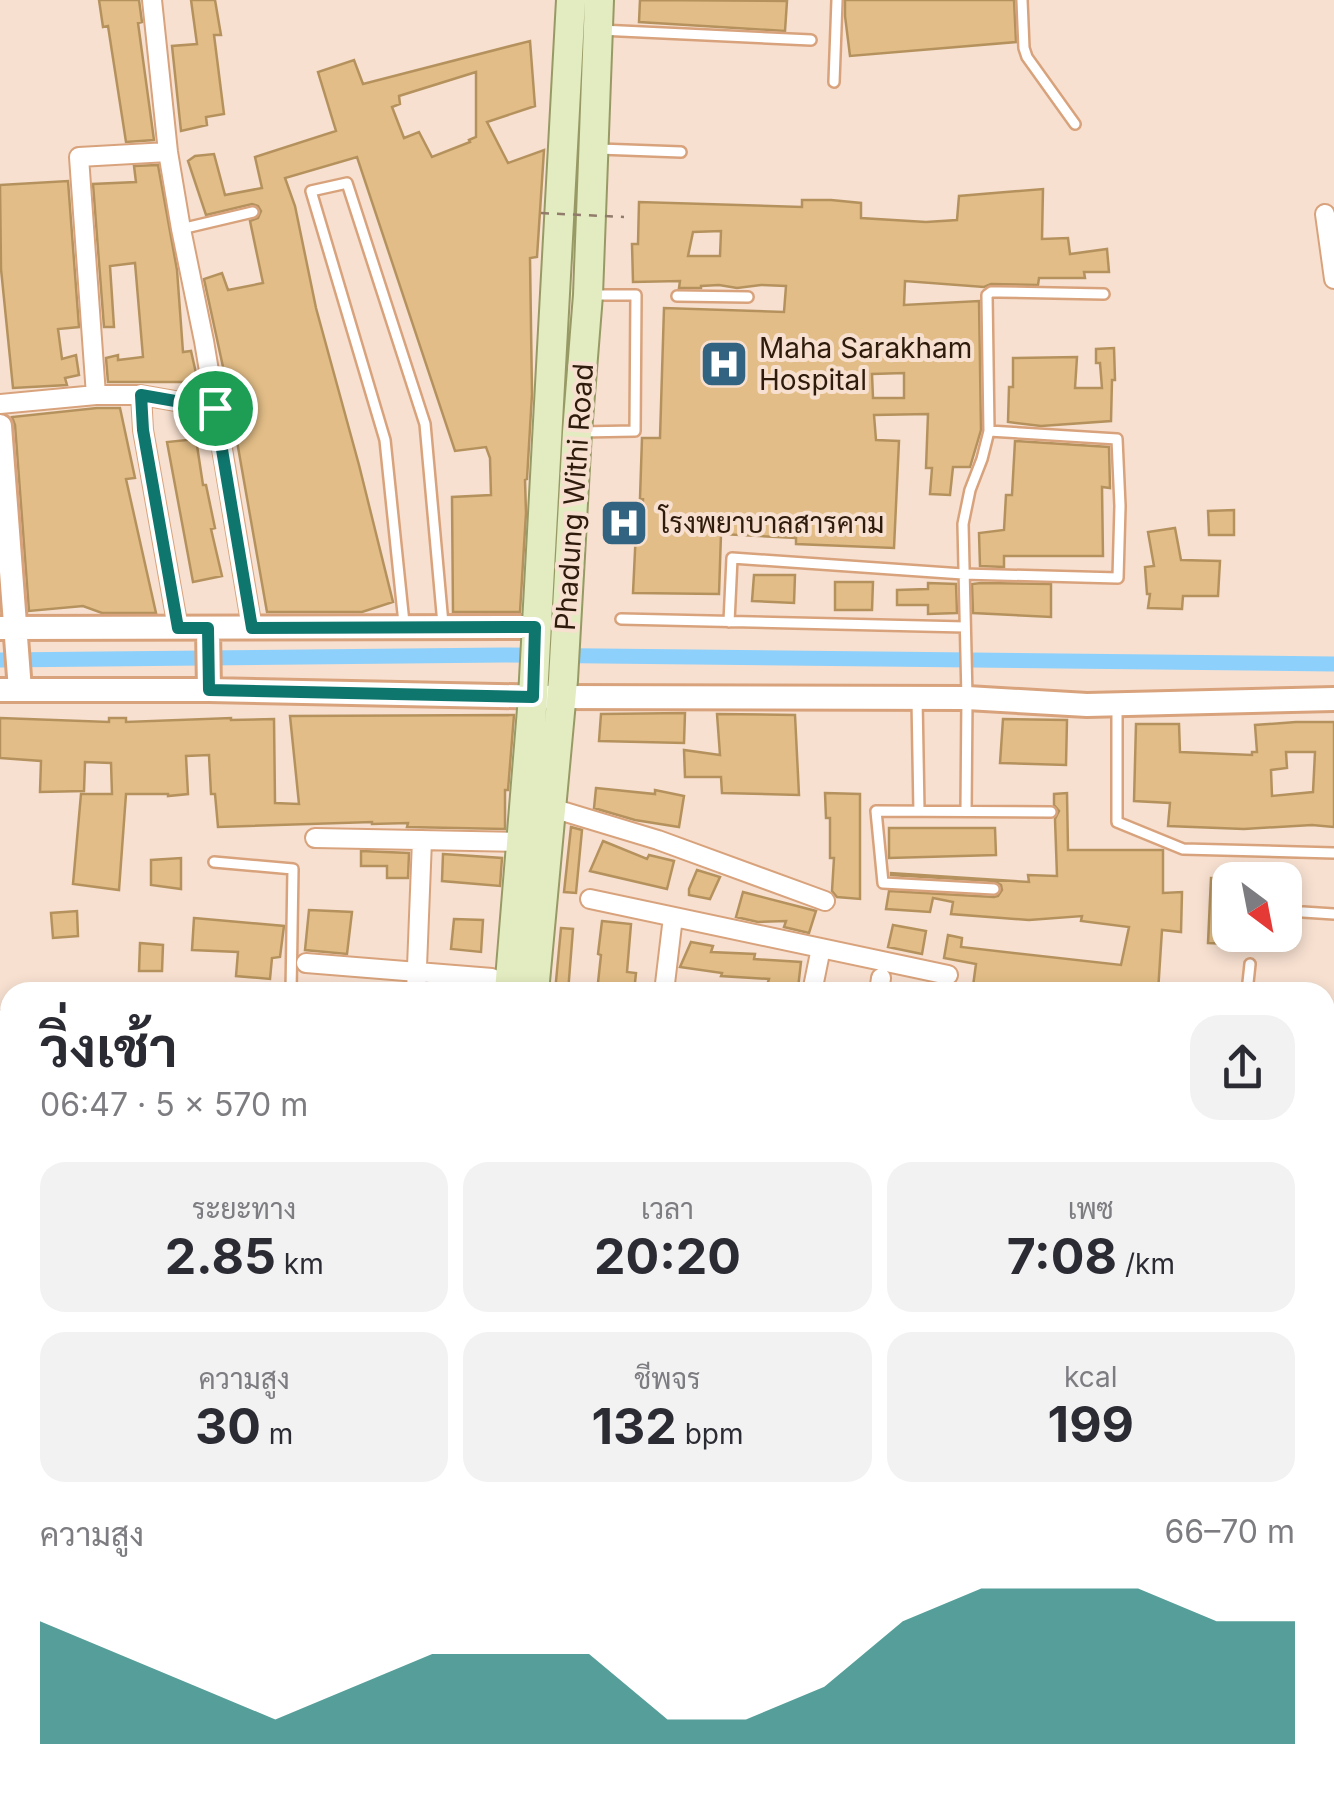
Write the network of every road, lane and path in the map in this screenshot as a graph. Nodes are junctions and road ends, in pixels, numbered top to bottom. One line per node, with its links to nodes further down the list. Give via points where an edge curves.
1 (152, 0): 11 (street)
2 (572, 0): 40 (main road, Phadung Withi Road)
3 (598, 0): 6 (main road, Phadung Withi Road)
4 (837, 0): 8 (lane)
5 (1022, 0): 9 (lane, via 1027,57)
6 (598, 30): 7 (lane); 10 (main road, Phadung Withi Road)
7 (811, 40)
8 (834, 82)
9 (1075, 124)
10 (594, 149): 12 (lane); 20 (main road, Phadung Withi Road)
11 (168, 152): 17 (street); 23 (street, via 79,156)
12 (682, 152)
13 (254, 212): 17 (lane)
14 (541, 214): 16 (path, bridge)
15 (1325, 214): 18 (street)
16 (624, 218)
17 (180, 229): 26 (street)
18 (1334, 279)
19 (1104, 294): 28 (lane, via 987,295)
20 (588, 295): 29 (main road, Phadung Withi Road); 29 (lane, via 636,295 635,431)
21 (677, 296): 22 (lane)
22 (748, 297)
23 (96, 395): 24 (street); 25 (street)
24 (141, 395): 26 (street); 36 (street)
25 (0, 404)
26 (215, 408): 38 (street)
27 (0, 426): 35 (street)
28 (989, 431): 30 (lane, via 963,524); 30 (lane, via 1116,439 1118,578)
29 (577, 432): 42 (main road, Phadung Withi Road)
30 (963, 574): 32 (lane, via 732,558); 39 (lane)
31 (622, 619): 32 (lane)
32 (729, 622): 39 (lane)
33 (404, 626): 34 (street); 34 (lane, via 386,440 311,192 346,183 424,424); 38 (street)
34 (443, 626): 40 (street)
35 (7, 628): 36 (street); 43 (street)
36 (178, 628): 37 (street)
37 (208, 628): 38 (street); 44 (street)
38 (252, 628)
39 (965, 631): 45 (lane)
40 (535, 636): 41 (main road, Phadung Withi Road)
41 (533, 688): 42 (street); 44 (street); 55 (main road, Phadung Withi Road)
42 (562, 688): 46 (street); 49 (main road, Phadung Withi Road)
43 (10, 690): 44 (street)
44 (209, 690)
45 (967, 691): 46 (street); 48 (street); 51 (lane)
46 (917, 698): 50 (lane)
47 (1334, 700): 48 (street)
48 (1117, 704): 56 (lane, via 1117,822 1183,849)
49 (552, 808): 60 (street); 73 (main road, Phadung Withi Road)
50 (919, 811): 51 (lane); 58 (lane, via 876,811 883,883)
51 (966, 812): 52 (lane)
52 (1051, 812)
53 (315, 838): 54 (street)
54 (422, 840): 55 (street); 67 (street)
55 (522, 842): 72 (main road, Phadung Withi Road)
56 (1334, 853)
57 (214, 862): 69 (lane, via 293,870)
58 (994, 890)
59 (590, 899): 63 (street)
60 (825, 902)
61 (1303, 912): 62 (lane)
62 (1334, 914)
63 (673, 917): 64 (street); 74 (street)
64 (821, 948): 68 (street); 75 (street)
65 (306, 963): 67 (street)
66 (1250, 964): 76 (lane)
67 (416, 972): 70 (street); 71 (street)
68 (948, 974)
69 (291, 982)
70 (416, 982)
71 (481, 982)
72 (500, 982)
73 (535, 982)
74 (665, 982)
75 (814, 982)
76 (1248, 982)

